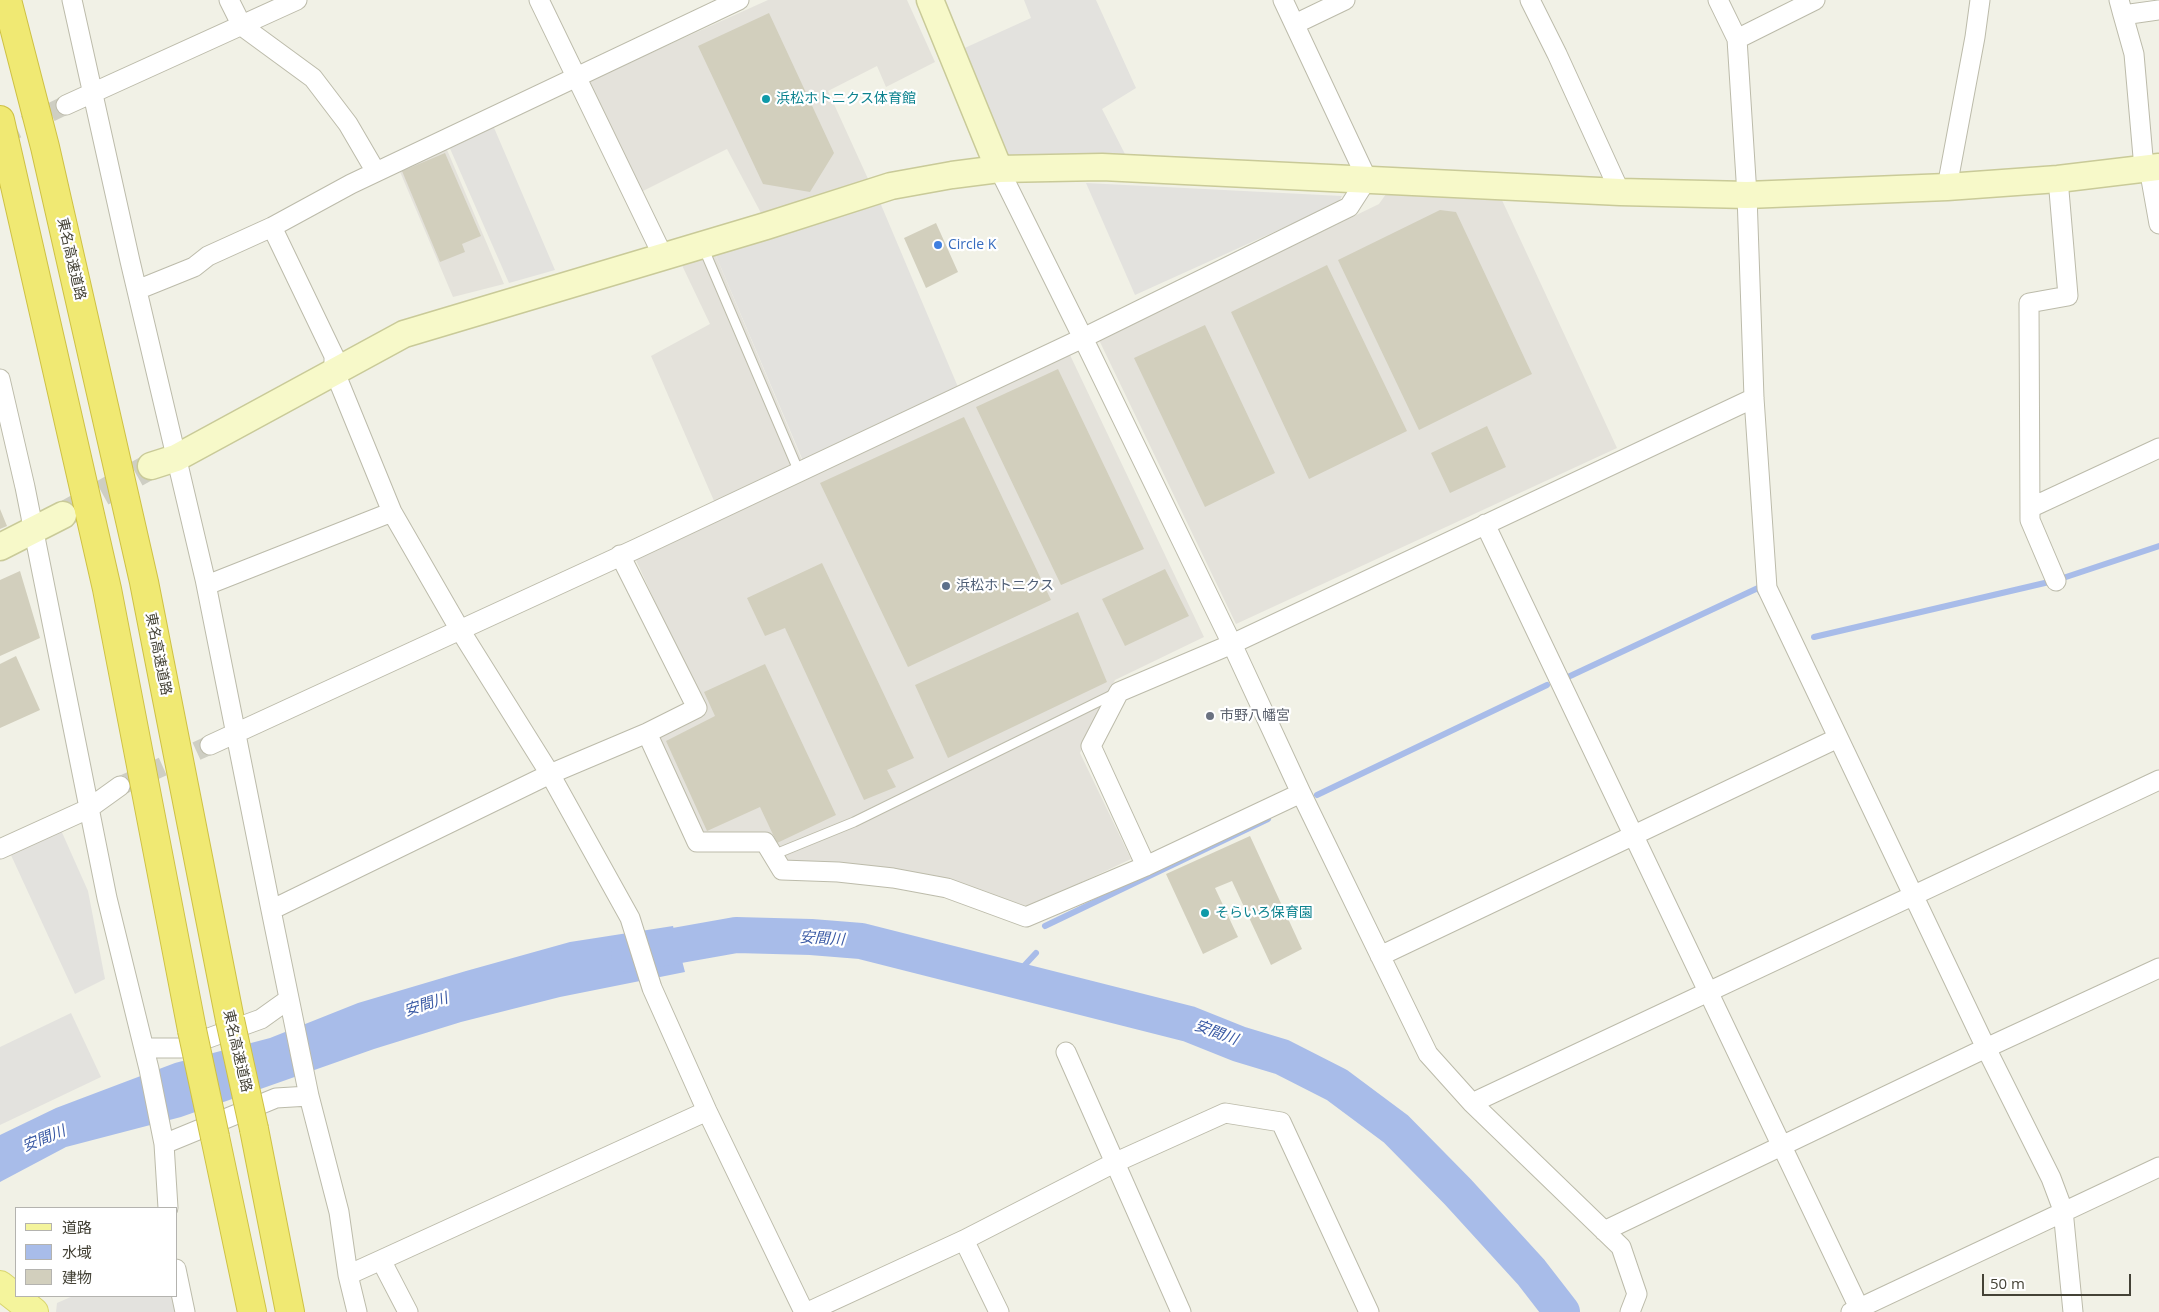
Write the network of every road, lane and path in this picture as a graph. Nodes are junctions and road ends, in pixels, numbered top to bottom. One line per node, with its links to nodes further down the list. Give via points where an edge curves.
1 (8, 0): 102 (highway, 東名高速道路, bridge, via 45,147 144,582)
2 (72, 0): 20 (street)
3 (229, 0): 17 (street)
4 (297, 0): 17 (street)
5 (540, 0): 19 (street)
6 (740, 0): 19 (street)
7 (930, 0): 24 (street)
8 (1283, 0): 16 (street)
9 (1346, 0): 16 (street)
10 (1530, 0): 29 (street)
11 (1718, 0): 18 (street)
12 (1815, 0): 18 (street)
13 (1980, 0): 28 (street)
14 (2121, 8): 15 (street); 23 (street, via 2134,54 2143,156)
15 (2159, 10)
16 (1294, 24): 26 (street)
17 (242, 26): 20 (street); 25 (street, via 312,78 348,124)
18 (1737, 39): 30 (street)
19 (576, 76): 25 (street); 34 (street)
20 (93, 94): 21 (street); 35 (street)
21 (66, 105)
22 (0, 120): 101 (highway, bridge, via 107,589 192,1030)
23 (2154, 167): 27 (street); 31 (street)
24 (999, 169): 26 (street, via 1102,167); 33 (street, via 891,186); 36 (street)
25 (376, 172): 32 (street)
26 (1368, 179): 29 (street); 36 (street, via 1349,207)
27 (2058, 179): 28 (street); 46 (street, via 2068,296 2029,303)
28 (1947, 187): 30 (street)
29 (1620, 192): 30 (street)
30 (1747, 195): 39 (street)
31 (2159, 224)
32 (272, 227): 35 (street, via 208,256 194,267); 37 (street, via 334,356)
33 (702, 244): 34 (street); 44 (lane)
34 (662, 256): 37 (street, via 404,334)
35 (137, 290): 42 (street)
36 (1084, 338): 44 (street); 56 (street)
37 (334, 370): 42 (street); 47 (street)
38 (0, 379): 45 (street)
39 (1754, 398): 49 (street); 60 (street, via 1767,588)
40 (0, 434): 45 (street)
41 (2159, 448): 46 (street)
42 (176, 458): 43 (street); 54 (street)
43 (151, 466)
44 (799, 472): 52 (street)
45 (25, 487): 50 (street)
46 (2030, 508): 53 (street, via 2030,520)
47 (392, 512): 54 (street); 55 (street)
48 (62, 515): 50 (street)
49 (1484, 524): 56 (street); 67 (street)
50 (33, 531): 51 (street); 66 (street)
51 (0, 547)
52 (620, 555): 55 (street); 58 (street, via 697,708)
53 (2056, 581)
54 (206, 585): 59 (street)
55 (460, 630): 59 (street); 62 (street)
56 (1232, 644): 57 (street); 65 (street)
57 (1119, 692): 69 (lane, via 854,822); 70 (street, via 1091,746)
58 (647, 732): 62 (street); 69 (street, via 697,842 765,842)
59 (236, 733): 61 (street); 72 (street)
60 (1838, 738): 67 (street); 71 (street)
61 (210, 745)
62 (550, 774): 72 (street); 82 (street, via 631,922 652,988)
63 (2159, 780): 71 (street)
64 (120, 786): 66 (street)
65 (1301, 794): 70 (street); 73 (street)
66 (88, 809): 68 (street); 77 (street)
67 (1633, 836): 73 (street); 75 (street)
68 (0, 849)
69 (773, 855): 70 (street, via 782,870 893,878 947,888 1026,917)
70 (1146, 866)
71 (1914, 894): 75 (street); 78 (street)
72 (270, 910): 76 (street)
73 (1380, 956): 81 (street, via 1428,1054)
74 (2159, 968): 78 (street)
75 (1708, 993): 81 (street); 84 (street)
76 (291, 1007): 77 (street, via 181,1048); 80 (street)
77 (144, 1048): 83 (street)
78 (1986, 1048): 84 (street); 88 (street, via 2051,1178)
79 (1066, 1052): 85 (street)
80 (309, 1093): 83 (street, via 276,1098); 92 (street, via 339,1212)
81 (1472, 1103): 89 (street)
82 (707, 1111): 91 (street); 105 (street)
83 (162, 1139): 87 (street)
84 (1780, 1147): 89 (street); 98 (street)
85 (1114, 1163): 90 (street); 108 (street); 109 (street, via 1225,1113 1281,1122)
86 (2159, 1167): 88 (street)
87 (168, 1207)
88 (2063, 1210): 98 (street); 110 (street)
89 (1604, 1231): 97 (street, via 1621,1247 1637,1294)
90 (964, 1240): 106 (street); 107 (street)
91 (381, 1260): 92 (street); 104 (street)
92 (348, 1274): 103 (street)
93 (178, 1278): 100 (street)
94 (0, 1285): 96 (main road)
95 (15, 1297): 99 (main road)
96 (15, 1297)
97 (1632, 1307)
98 (1857, 1311)
99 (34, 1312)
100 (185, 1312)
101 (252, 1312)
102 (290, 1312)
103 (356, 1312)
104 (408, 1312)
105 (804, 1312)
106 (808, 1312)
107 (999, 1312)
108 (1181, 1312)
109 (1369, 1312)
110 (2073, 1312)

